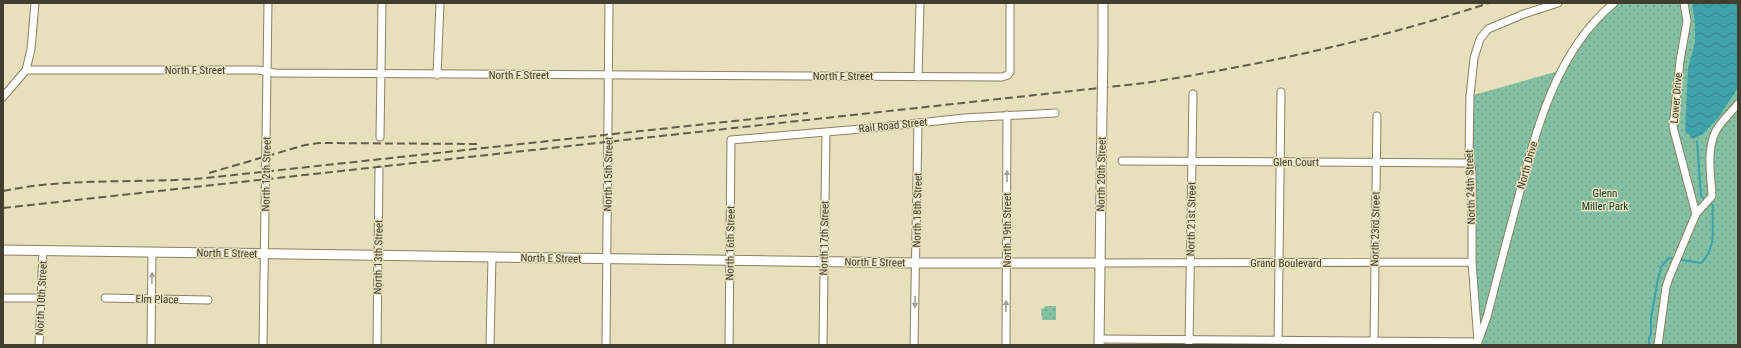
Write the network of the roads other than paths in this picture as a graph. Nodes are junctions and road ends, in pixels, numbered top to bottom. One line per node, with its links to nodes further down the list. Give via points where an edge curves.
1 (35, 3): 12 (street, via 31,50)
2 (268, 3): 13 (street, North 12th Street)
3 (382, 3): 14 (street)
4 (440, 3): 15 (street)
5 (610, 3): 16 (street, North 15th Street)
6 (920, 3): 17 (street)
7 (1010, 3): 17 (street, North F Street, via 1008,75)
8 (1104, 3): 48 (street, North 20th Street, bridge)
9 (1558, 3): 33 (street, North 24th Street, via 1506,21 1483,34 1477,48 1472,76)
10 (1614, 3): 61 (street, North Drive, via 1600,14 1583,36 1548,98 1527,163)
11 (1684, 3): 35 (street, Lower Drive, via 1687,21 1673,127)
12 (26, 70): 13 (street, North F Street); 20 (street)
13 (268, 72): 14 (street, North F Street); 39 (street, North 12th Street)
14 (380, 74): 15 (street, North F Street); 27 (street)
15 (437, 75): 16 (street, North F Street)
16 (609, 75): 17 (street, North F Street); 42 (street, North 15th Street)
17 (918, 76)
18 (1281, 92): 31 (street)
19 (1193, 94): 30 (street, North 21st Street)
20 (3, 97)
21 (1738, 104): 35 (street, via 1713,137 1710,154 1712,196)
22 (1055, 112): 23 (street, Rail Road Street)
23 (1008, 115): 25 (street, Rail Road Street); 47 (street, North 19th Street, one-way to 23)
24 (1377, 116): 32 (street, North 23rd Street)
25 (918, 123): 26 (street, Rail Road Street); 46 (street, North 18th Street)
26 (826, 132): 28 (street, Rail Road Street); 44 (street, North 17th Street)
27 (380, 137)
28 (731, 140): 43 (street, North 16th Street)
29 (1122, 161): 30 (street, Glen Court)
30 (1192, 161): 31 (street, Glen Court); 49 (street, North 21st Street)
31 (1280, 162): 32 (street, Glen Court); 50 (street)
32 (1376, 163): 33 (street, Glen Court); 51 (street, North 23rd Street)
33 (1470, 163): 45 (street, North 24th Street)
34 (379, 170): 40 (street, North 13th Street)
35 (1696, 214): 72 (street, via 1666,287)
36 (3, 250): 37 (street, North E Street)
37 (43, 251): 38 (street, North E Street); 53 (street, North 10th Street)
38 (152, 252): 39 (street, North E Street); 55 (street, one-way to 38)
39 (265, 254): 40 (street, North E Street); 64 (street, North 12th Street)
40 (378, 256): 41 (street, North E Street); 65 (street, North 13th Street)
41 (492, 257): 42 (street, North E Street); 66 (street)
42 (606, 259): 43 (street, North E Street); 67 (street, North 15th Street)
43 (730, 260): 44 (street, North E Street); 68 (street, North 16th Street)
44 (824, 261): 46 (street, North E Street); 69 (street, North 17th Street)
45 (1472, 262): 51 (street, Grand Boulevard); 61 (street, North 24th Street)
46 (916, 263): 47 (street, North E Street); 70 (street, North 18th Street, one-way to 70)
47 (1006, 263): 48 (street, North E Street); 71 (street, North 19th Street, one-way to 47)
48 (1099, 263): 49 (street, Grand Boulevard); 58 (street, North 20th Street)
49 (1190, 263): 50 (street, Grand Boulevard); 59 (street, North 21st Street)
50 (1278, 263): 51 (street, Grand Boulevard); 60 (street)
51 (1375, 263): 57 (street, North 23rd Street)
52 (3, 298): 53 (street)
53 (40, 298): 62 (street, North 10th Street)
54 (105, 298): 55 (street, Elm Place)
55 (151, 299): 56 (street, Elm Place); 63 (street)
56 (208, 300)
57 (1374, 341): 60 (street); 61 (street)
58 (1099, 342): 59 (street)
59 (1189, 342): 60 (street)
60 (1278, 343)
61 (1478, 344)
62 (39, 345)
63 (151, 345)
64 (263, 345)
65 (377, 345)
66 (490, 345)
67 (606, 345)
68 (729, 345)
69 (824, 345)
70 (914, 345)
71 (1006, 345)
72 (1658, 345)

